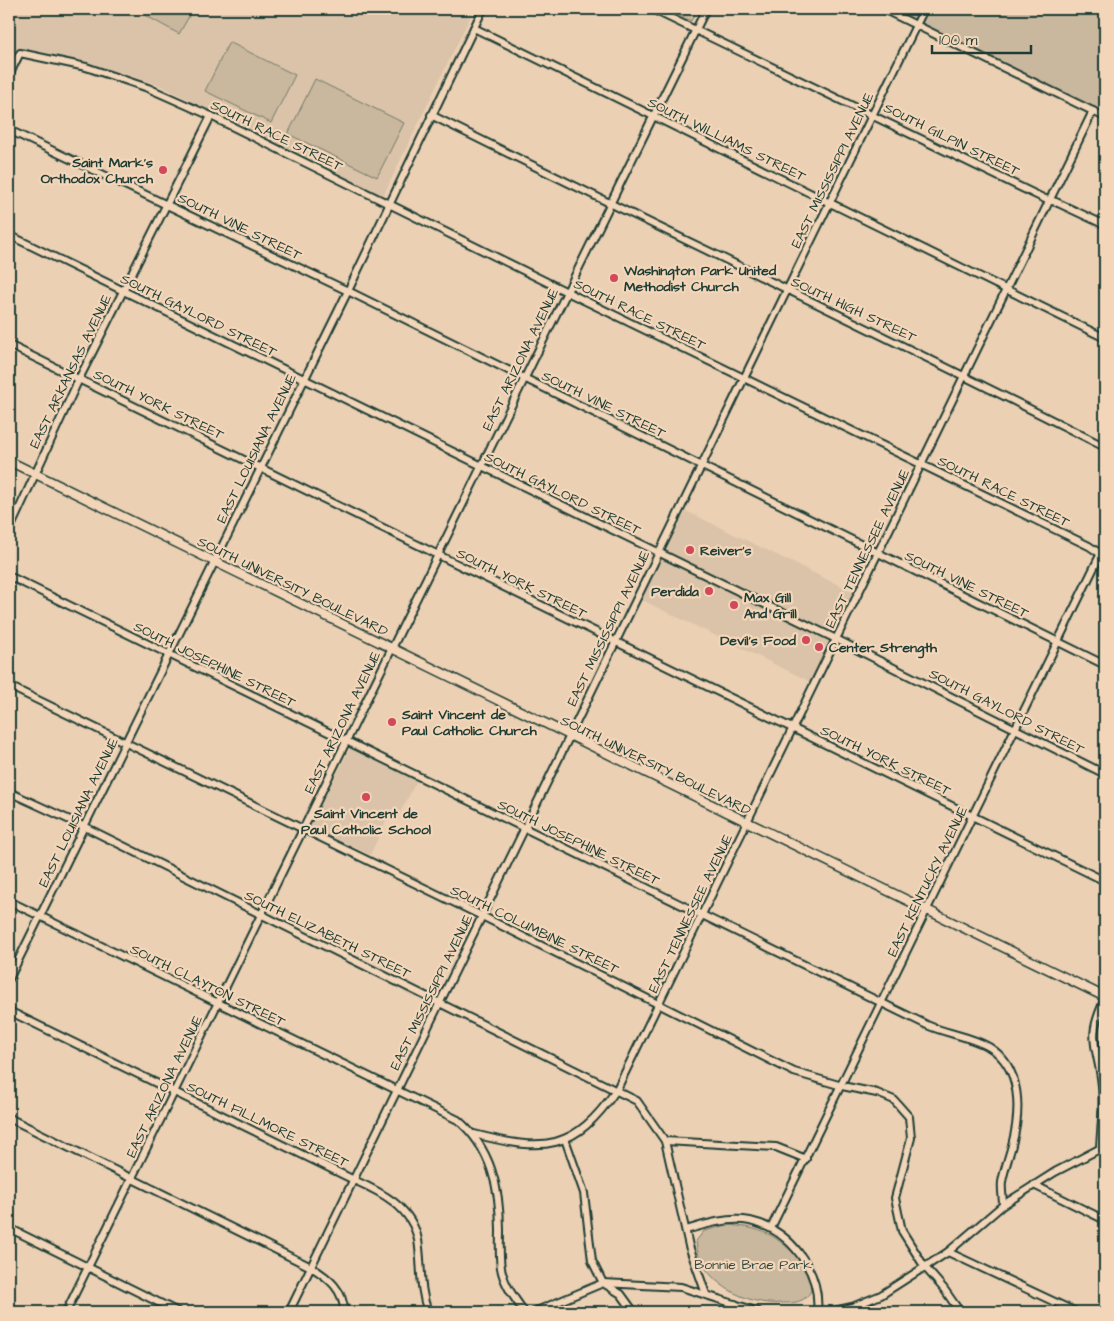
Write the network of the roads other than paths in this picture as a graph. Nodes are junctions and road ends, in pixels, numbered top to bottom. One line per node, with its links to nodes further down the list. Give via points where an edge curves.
1 (483, 9): 7 (street, EAST LOUISIANA AVENUE)
2 (652, 9): 8 (street, SOUTH GILPIN STREET)
3 (706, 9): 8 (street, EAST ARIZONA AVENUE)
4 (883, 9): 6 (street)
5 (924, 9): 6 (street, EAST MISSISSIPPI AVENUE)
6 (917, 25): 10 (street); 12 (street, EAST MISSISSIPPI AVENUE)
7 (474, 28): 11 (street, EAST LOUISIANA AVENUE); 14 (street, SOUTH WILLIAMS STREET)
8 (695, 30): 12 (street, SOUTH GILPIN STREET); 14 (street, EAST ARIZONA AVENUE)
9 (9, 76): 13 (street, SOUTH RACE STREET, via 20,53 86,67 148,88)
10 (1093, 111): 15 (street); 17 (street, EAST TENNESSEE AVENUE)
11 (431, 115): 19 (street, EAST LOUISIANA AVENUE); 21 (street, SOUTH HIGH STREET)
12 (873, 115): 17 (street, SOUTH GILPIN STREET); 18 (street, EAST MISSISSIPPI AVENUE)
13 (211, 116): 19 (street, SOUTH RACE STREET); 20 (street, EAST ARKANSAS AVENUE)
14 (653, 117): 18 (street, SOUTH WILLIAMS STREET); 21 (street, EAST ARIZONA AVENUE)
15 (1105, 117)
16 (9, 130): 20 (street, SOUTH VINE STREET)
17 (1050, 200): 22 (street, SOUTH GILPIN STREET); 27 (street, EAST TENNESSEE AVENUE)
18 (830, 202): 26 (street, EAST MISSISSIPPI AVENUE); 27 (street, SOUTH WILLIAMS STREET)
19 (389, 203): 25 (street, EAST LOUISIANA AVENUE); 28 (street, SOUTH RACE STREET)
20 (167, 204): 24 (street, EAST ARKANSAS AVENUE); 25 (street, SOUTH VINE STREET)
21 (610, 204): 26 (street, SOUTH HIGH STREET); 28 (street, EAST ARIZONA AVENUE)
22 (1105, 225)
23 (9, 235): 24 (street, SOUTH GAYLORD STREET)
24 (123, 291): 32 (street, EAST ARKANSAS AVENUE); 35 (street, SOUTH GAYLORD STREET)
25 (348, 291): 33 (street, SOUTH VINE STREET); 35 (street, EAST LOUISIANA AVENUE)
26 (787, 291): 31 (street, SOUTH HIGH STREET); 34 (street, EAST MISSISSIPPI AVENUE)
27 (1006, 291): 29 (street, SOUTH WILLIAMS STREET); 31 (street, EAST TENNESSEE AVENUE)
28 (567, 292): 33 (street, EAST ARIZONA AVENUE); 34 (street, SOUTH RACE STREET)
29 (1105, 338)
30 (9, 345): 32 (street, SOUTH YORK STREET)
31 (965, 375): 36 (street, SOUTH HIGH STREET); 38 (street, EAST TENNESSEE AVENUE)
32 (80, 378): 41 (street, SOUTH YORK STREET); 42 (street, EAST ARKANSAS AVENUE)
33 (524, 378): 39 (street, SOUTH VINE STREET); 40 (street, EAST ARIZONA AVENUE)
34 (744, 378): 38 (street, SOUTH RACE STREET); 39 (street, EAST MISSISSIPPI AVENUE)
35 (304, 380): 40 (street, SOUTH GAYLORD STREET); 41 (street, EAST LOUISIANA AVENUE)
36 (1105, 447)
37 (9, 461): 42 (main road, SOUTH UNIVERSITY BOULEVARD)
38 (921, 465): 46 (street, EAST TENNESSEE AVENUE); 47 (street, SOUTH RACE STREET)
39 (701, 466): 45 (street, EAST MISSISSIPPI AVENUE); 46 (street, SOUTH VINE STREET)
40 (481, 467): 45 (street, SOUTH GAYLORD STREET); 48 (street, EAST ARIZONA AVENUE)
41 (260, 468): 48 (street, SOUTH YORK STREET); 49 (street, EAST LOUISIANA AVENUE)
42 (35, 474): 43 (street, EAST ARKANSAS AVENUE); 49 (main road, SOUTH UNIVERSITY BOULEVARD)
43 (9, 530)
44 (1105, 545): 47 (street, EAST KENTUCKY AVENUE)
45 (658, 553): 51 (street, SOUTH GAYLORD STREET); 52 (street, EAST MISSISSIPPI AVENUE)
46 (878, 554): 51 (street, EAST TENNESSEE AVENUE); 53 (street, SOUTH VINE STREET)
47 (1103, 555): 53 (street, EAST KENTUCKY AVENUE)
48 (437, 556): 52 (street, SOUTH YORK STREET); 54 (street, EAST ARIZONA AVENUE)
49 (214, 562): 54 (main road, SOUTH UNIVERSITY BOULEVARD); 55 (street, EAST LOUISIANA AVENUE)
50 (9, 576): 55 (street, SOUTH JOSEPHINE STREET)
51 (836, 640): 58 (street, EAST TENNESSEE AVENUE); 59 (street, SOUTH GAYLORD STREET)
52 (616, 642): 58 (street, SOUTH YORK STREET); 60 (street, EAST MISSISSIPPI AVENUE)
53 (1059, 642): 56 (street, SOUTH VINE STREET); 59 (street, EAST KENTUCKY AVENUE)
54 (391, 649): 60 (main road, SOUTH UNIVERSITY BOULEVARD); 61 (street, EAST ARIZONA AVENUE)
55 (169, 655): 61 (street, SOUTH JOSEPHINE STREET); 62 (street, EAST LOUISIANA AVENUE)
56 (1105, 665)
57 (9, 686): 62 (street, SOUTH COLUMBINE STREET)
58 (793, 729): 65 (street, SOUTH YORK STREET); 66 (street, EAST TENNESSEE AVENUE)
59 (1016, 730): 63 (street, SOUTH GAYLORD STREET); 65 (street, EAST KENTUCKY AVENUE)
60 (570, 736): 66 (main road, SOUTH UNIVERSITY BOULEVARD); 69 (street, EAST MISSISSIPPI AVENUE)
61 (346, 742): 68 (street, EAST ARIZONA AVENUE); 69 (street, SOUTH JOSEPHINE STREET)
62 (126, 744): 67 (street, EAST LOUISIANA AVENUE); 68 (street, SOUTH COLUMBINE STREET)
63 (1105, 774)
64 (9, 792): 67 (street, SOUTH ELIZABETH STREET)
65 (973, 817): 70 (street, SOUTH YORK STREET); 72 (street, EAST KENTUCKY AVENUE)
66 (747, 823): 72 (main road, SOUTH UNIVERSITY BOULEVARD); 76 (street, EAST TENNESSEE AVENUE)
67 (85, 827): 73 (street, EAST LOUISIANA AVENUE); 74 (street, SOUTH ELIZABETH STREET)
68 (303, 829): 74 (street, EAST ARIZONA AVENUE); 75 (street, SOUTH COLUMBINE STREET)
69 (524, 829): 75 (street, EAST MISSISSIPPI AVENUE); 76 (street, SOUTH JOSEPHINE STREET)
70 (1105, 881)
71 (9, 901): 73 (street, SOUTH CLAYTON STREET)
72 (927, 910): 78 (main road, SOUTH UNIVERSITY BOULEVARD); 81 (street, EAST KENTUCKY AVENUE)
73 (40, 916): 77 (street, EAST LOUISIANA AVENUE); 80 (street, SOUTH CLAYTON STREET)
74 (261, 916): 79 (street, SOUTH ELIZABETH STREET); 80 (street, EAST ARIZONA AVENUE)
75 (482, 916): 79 (street, EAST MISSISSIPPI AVENUE); 82 (street, SOUTH COLUMBINE STREET)
76 (702, 916): 81 (street, SOUTH JOSEPHINE STREET); 82 (street, EAST TENNESSEE AVENUE)
77 (9, 979)
78 (1105, 998): 92 (street, via 1096,1017 1093,1035 1102,1086)
79 (440, 1003): 85 (street, SOUTH ELIZABETH STREET); 86 (street, EAST MISSISSIPPI AVENUE)
80 (218, 1004): 86 (street, SOUTH CLAYTON STREET); 87 (street, EAST ARIZONA AVENUE)
81 (882, 1004): 84 (street, EAST KENTUCKY AVENUE); 97 (street, SOUTH JOSEPHINE STREET, via 938,1030 988,1047 1008,1067 1017,1095 1013,1142 1002,1182)
82 (659, 1005): 84 (street, SOUTH COLUMBINE STREET, via 794,1072); 85 (street, EAST TENNESSEE AVENUE)
83 (9, 1010): 87 (street, SOUTH FILLMORE STREET)
84 (842, 1086): 93 (street, EAST KENTUCKY AVENUE); 103 (street, SOUTH COLUMBINE STREET, via 894,1100 908,1117 911,1138 895,1198 902,1231)
85 (617, 1089): 90 (street, EAST TENNESSEE AVENUE, via 593,1120 577,1134); 91 (street, SOUTH ELIZABETH STREET, via 637,1101)
86 (397, 1090): 89 (street, SOUTH CLAYTON STREET, via 458,1120); 95 (street, EAST MISSISSIPPI AVENUE)
87 (175, 1092): 94 (street, EAST ARIZONA AVENUE); 95 (street, SOUTH FILLMORE STREET)
88 (9, 1118): 94 (street)
89 (474, 1134): 90 (street, EAST TENNESSEE AVENUE, via 536,1145); 115 (street, via 490,1167 498,1195 501,1269 506,1285)
90 (565, 1139): 106 (street, via 584,1193 592,1260)
91 (665, 1141): 93 (street, via 776,1147); 101 (street, SOUTH ELIZABETH STREET)
92 (1103, 1147): 96 (street)
93 (806, 1158): 100 (street, EAST KENTUCKY AVENUE)
94 (132, 1179): 104 (street); 105 (street, EAST ARIZONA AVENUE)
95 (354, 1180): 104 (street, EAST MISSISSIPPI AVENUE); 114 (street, SOUTH FILLMORE STREET, via 380,1191 411,1221 418,1240 422,1296)
96 (1034, 1186): 97 (street); 98 (street)
97 (1003, 1205): 102 (street)
98 (1105, 1220)
99 (9, 1228): 105 (street)
100 (771, 1228): 101 (street, via 751,1222 728,1221); 120 (street, via 796,1249 808,1266 817,1289)
101 (686, 1230): 107 (street, SOUTH ELIZABETH STREET, via 694,1264)
102 (948, 1252): 103 (street); 123 (street)
103 (924, 1266): 109 (street, via 880,1295); 122 (street)
104 (312, 1267): 112 (street, EAST MISSISSIPPI AVENUE); 113 (street, via 339,1290)
105 (88, 1268): 110 (street, EAST ARIZONA AVENUE); 111 (street)
106 (604, 1283): 107 (street, via 681,1287); 116 (street); 117 (street, via 621,1294)
107 (706, 1294): 108 (street)
108 (735, 1304): 118 (street); 119 (street)
109 (842, 1311): 121 (street)
110 (66, 1312)
111 (178, 1312)
112 (289, 1312)
113 (344, 1312)
114 (428, 1312)
115 (524, 1312)
116 (534, 1312)
117 (634, 1312)
118 (731, 1312)
119 (759, 1312)
120 (818, 1312)
121 (829, 1312)
122 (960, 1312)
123 (1076, 1312)

